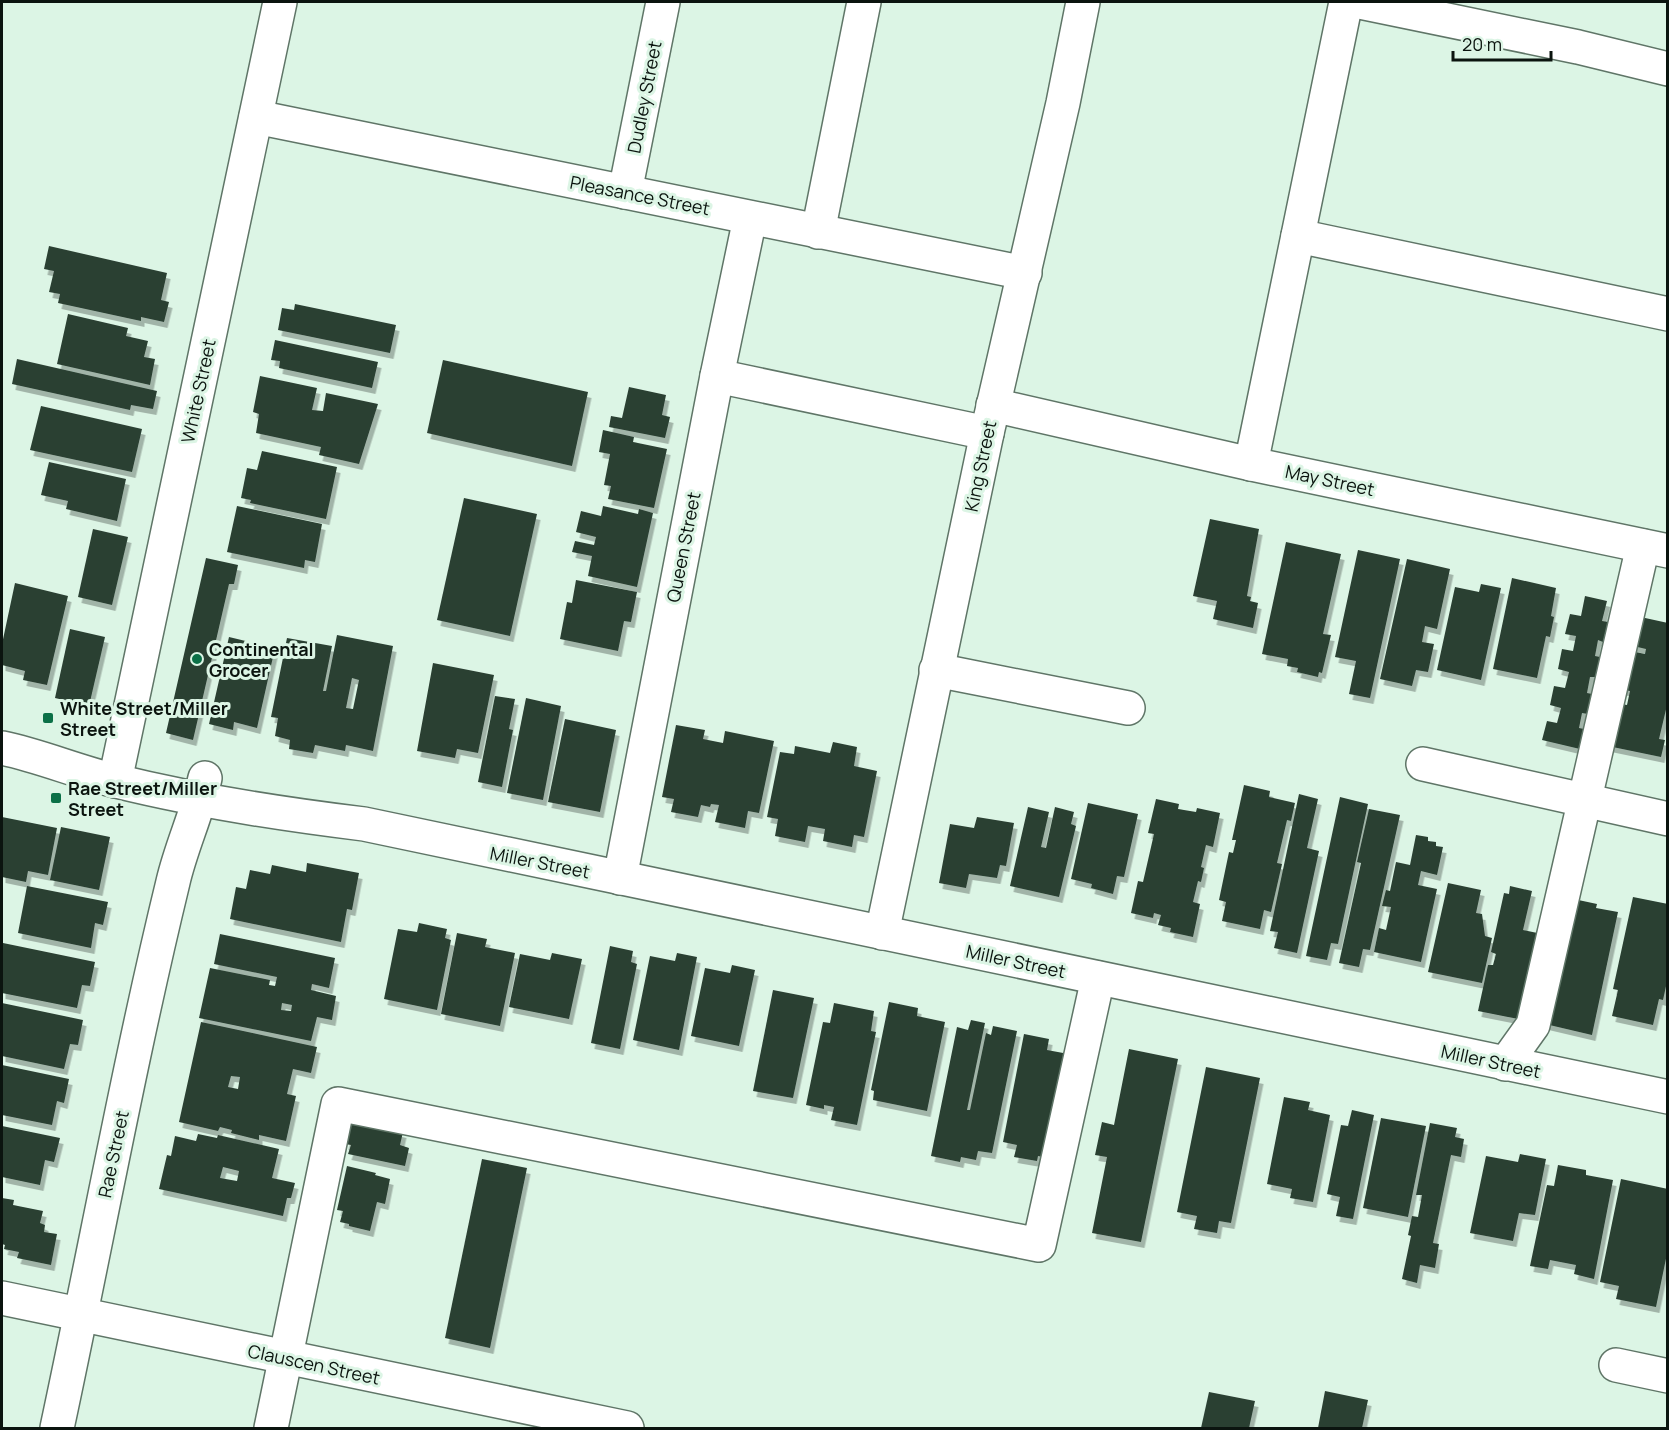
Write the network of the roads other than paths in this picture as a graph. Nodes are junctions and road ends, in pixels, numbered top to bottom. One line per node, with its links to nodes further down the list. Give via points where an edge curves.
1 (280, 2): 8 (street, White Street)
2 (663, 2): 9 (street, Dudley Street)
3 (864, 2): 11 (street)
4 (1083, 2): 13 (street, King Street)
5 (1346, 2): 12 (street)
6 (1360, 2): 7 (street)
7 (1668, 69)
8 (256, 117): 9 (street, Pleasance Street); 23 (street, White Street)
9 (626, 192): 10 (street, Pleasance Street)
10 (750, 218): 11 (street, Pleasance Street); 15 (street, Queen Street)
11 (818, 232): 13 (street, Pleasance Street)
12 (1298, 236): 14 (street); 17 (street)
13 (1025, 273): 16 (street, King Street)
14 (1668, 314)
15 (717, 376): 16 (street, May Street); 27 (street, Queen Street)
16 (990, 419): 17 (street, May Street); 19 (street, King Street)
17 (1251, 464): 18 (street, May Street)
18 (1655, 548): 25 (street)
19 (936, 670): 20 (street); 28 (street, King Street)
20 (1128, 708)
21 (13, 750): 23 (street, Miller Street)
22 (1423, 764): 25 (street)
23 (118, 771): 24 (street, Miller Street)
24 (191, 785): 27 (street, Miller Street, via 275,813 364,824); 33 (street, Rae Street)
25 (1584, 801): 26 (street); 30 (street, via 1533,1024)
26 (1668, 819)
27 (620, 878): 28 (street, Miller Street)
28 (882, 933): 29 (street, Miller Street)
29 (1098, 978): 30 (street, Miller Street); 34 (street, via 1039,1245 338,1104)
30 (1505, 1064): 31 (street, Miller Street)
31 (1668, 1097)
32 (2, 1298): 33 (street, Clauscen Street)
33 (81, 1315): 34 (street, Clauscen Street); 37 (street, Rae Street)
34 (286, 1358): 38 (street); 39 (street, Clauscen Street)
35 (1616, 1365): 36 (street)
36 (1668, 1376)
37 (57, 1428)
38 (271, 1428)
39 (627, 1428)

